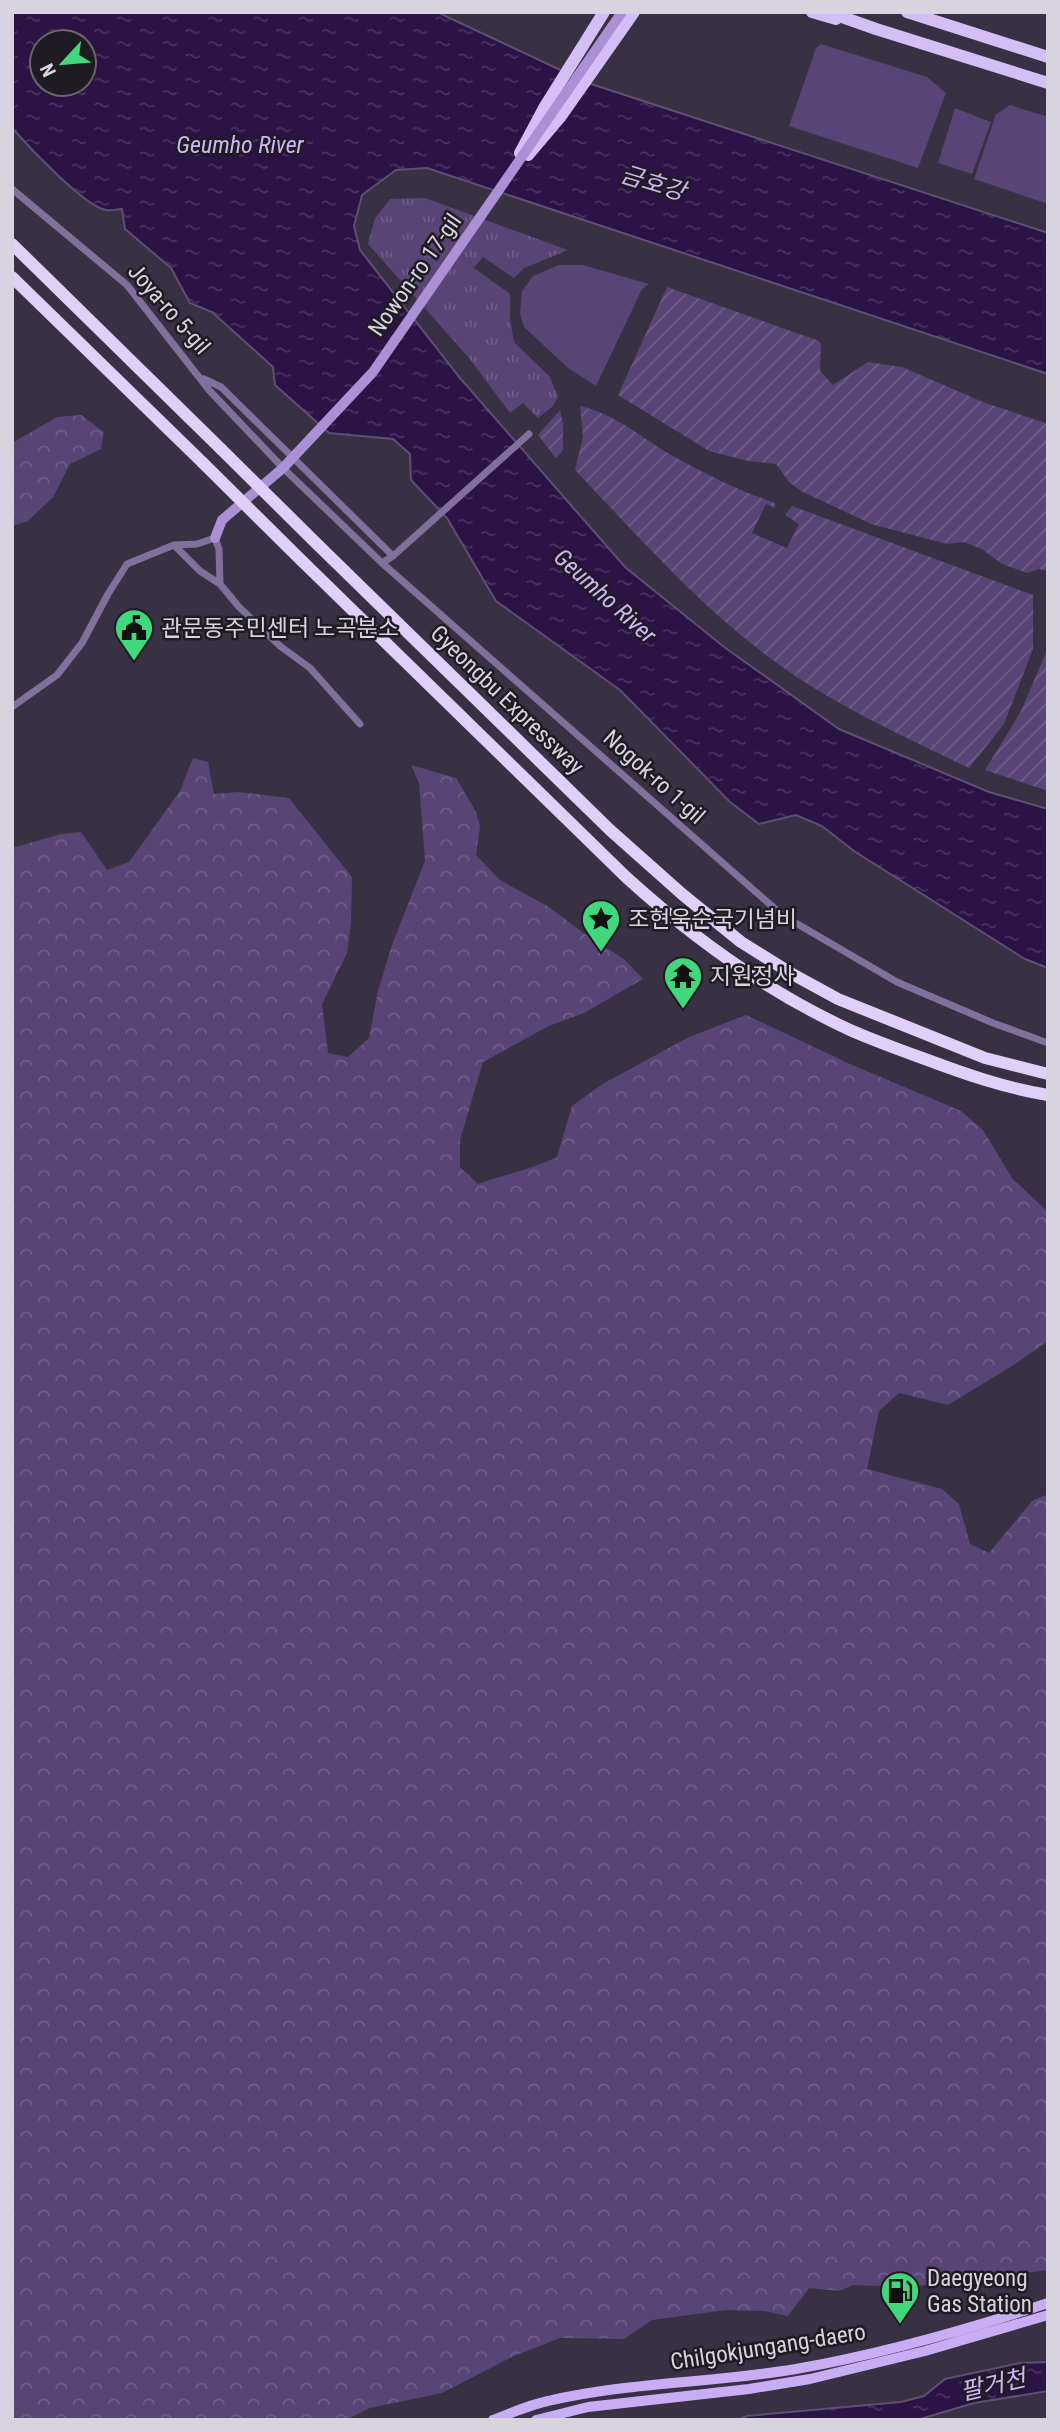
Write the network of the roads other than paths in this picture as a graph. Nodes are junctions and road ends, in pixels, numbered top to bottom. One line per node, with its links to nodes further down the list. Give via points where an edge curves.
1 (604, 12): 10 (highway, bridge, via 544,108)
2 (622, 12): 10 (main road, Nowon-ro 17-gil, bridge)
3 (634, 12): 10 (highway, bridge, via 561,116)
4 (813, 12): 7 (highway)
5 (828, 12): 7 (highway)
6 (907, 12): 8 (highway)
7 (876, 29): 9 (highway)
8 (1048, 57)
9 (1048, 82)
10 (505, 183): 16 (main road, Nowon-ro 17-gil, bridge, via 373,372)
11 (12, 189): 14 (street, Joya-ro 5-gil, via 127,285)
12 (12, 244): 25 (highway, Gyeongbu Expressway, bridge, via 610,830 741,942 838,999 974,1054)
13 (12, 277): 26 (highway, Gyeongbu Expressway, bridge, via 658,906 723,956 851,1030 971,1076)
14 (202, 379): 16 (street, Joya-ro 5-gil); 19 (street, via 221,387)
15 (529, 434): 19 (street)
16 (283, 468): 17 (main road, Nowon-ro 17-gil, via 222,520); 20 (street, Nogok-ro 1-gil)
17 (215, 538): 18 (street); 21 (street)
18 (174, 545): 21 (street); 22 (street, via 127,564 82,643 57,675)
19 (393, 556): 20 (street)
20 (382, 564): 24 (street, Nogok-ro 1-gil, via 782,915 897,982)
21 (220, 583): 23 (street, via 280,646 310,668)
22 (12, 707)
23 (360, 724)
24 (1048, 1043)
25 (1048, 1074)
26 (1048, 1096)
27 (1048, 2303): 29 (main road, Chilgokjungang-daero, via 892,2348 795,2369 592,2392)
28 (1048, 2315): 30 (main road, Chilgokjungang-daero, via 810,2379 588,2407)
29 (493, 2420)
30 (536, 2420)

